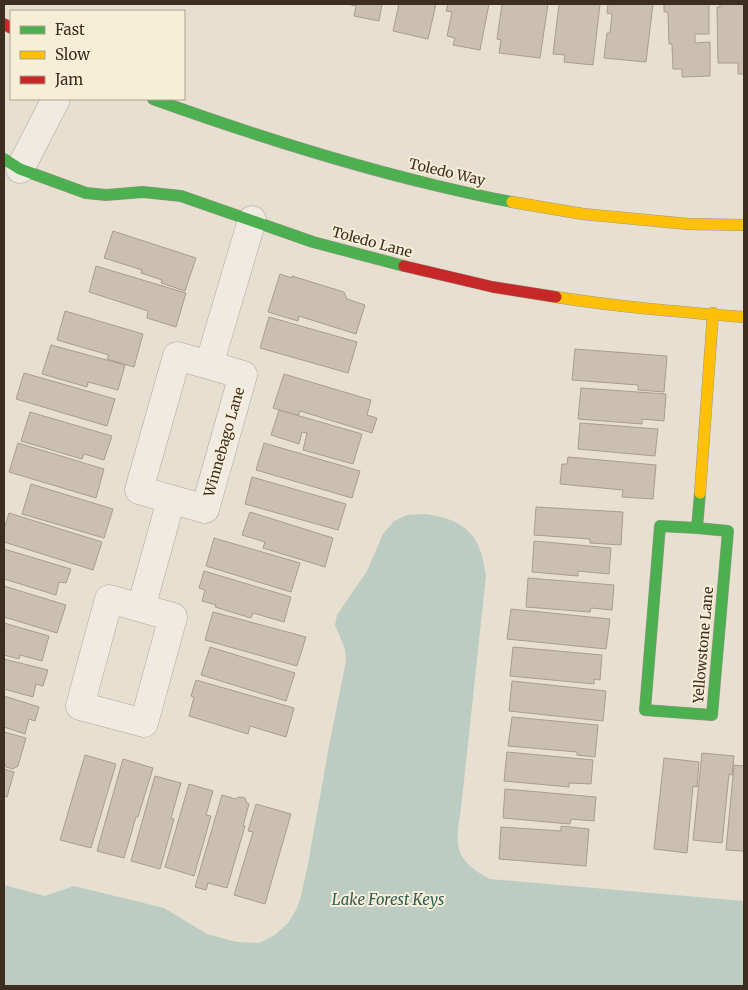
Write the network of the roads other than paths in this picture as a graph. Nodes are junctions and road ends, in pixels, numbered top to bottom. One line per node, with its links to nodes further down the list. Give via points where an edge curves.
1 (55, 100): 3 (street)
2 (155, 100): 5 (street, Toledo Way, via 320,155 495,199 583,214 688,224)
3 (12, 164): 4 (street, Toledo Lane, via 86,193 143,192 180,196)
4 (252, 220): 6 (street, Toledo Lane, via 313,242 493,288 588,302); 8 (street)
5 (744, 225)
6 (713, 314): 7 (street, Toledo Lane); 10 (street)
7 (744, 317)
8 (209, 365): 9 (street, Winnebago Lane, via 177,356 138,490); 9 (street, Winnebago Lane, via 243,375 205,509)
9 (171, 500): 11 (street)
10 (697, 528): 10 (street, Yellowstone Lane, via 660,526 645,710 712,715 728,531)
11 (141, 608): 11 (street, via 109,600 80,706 144,723 173,617)

